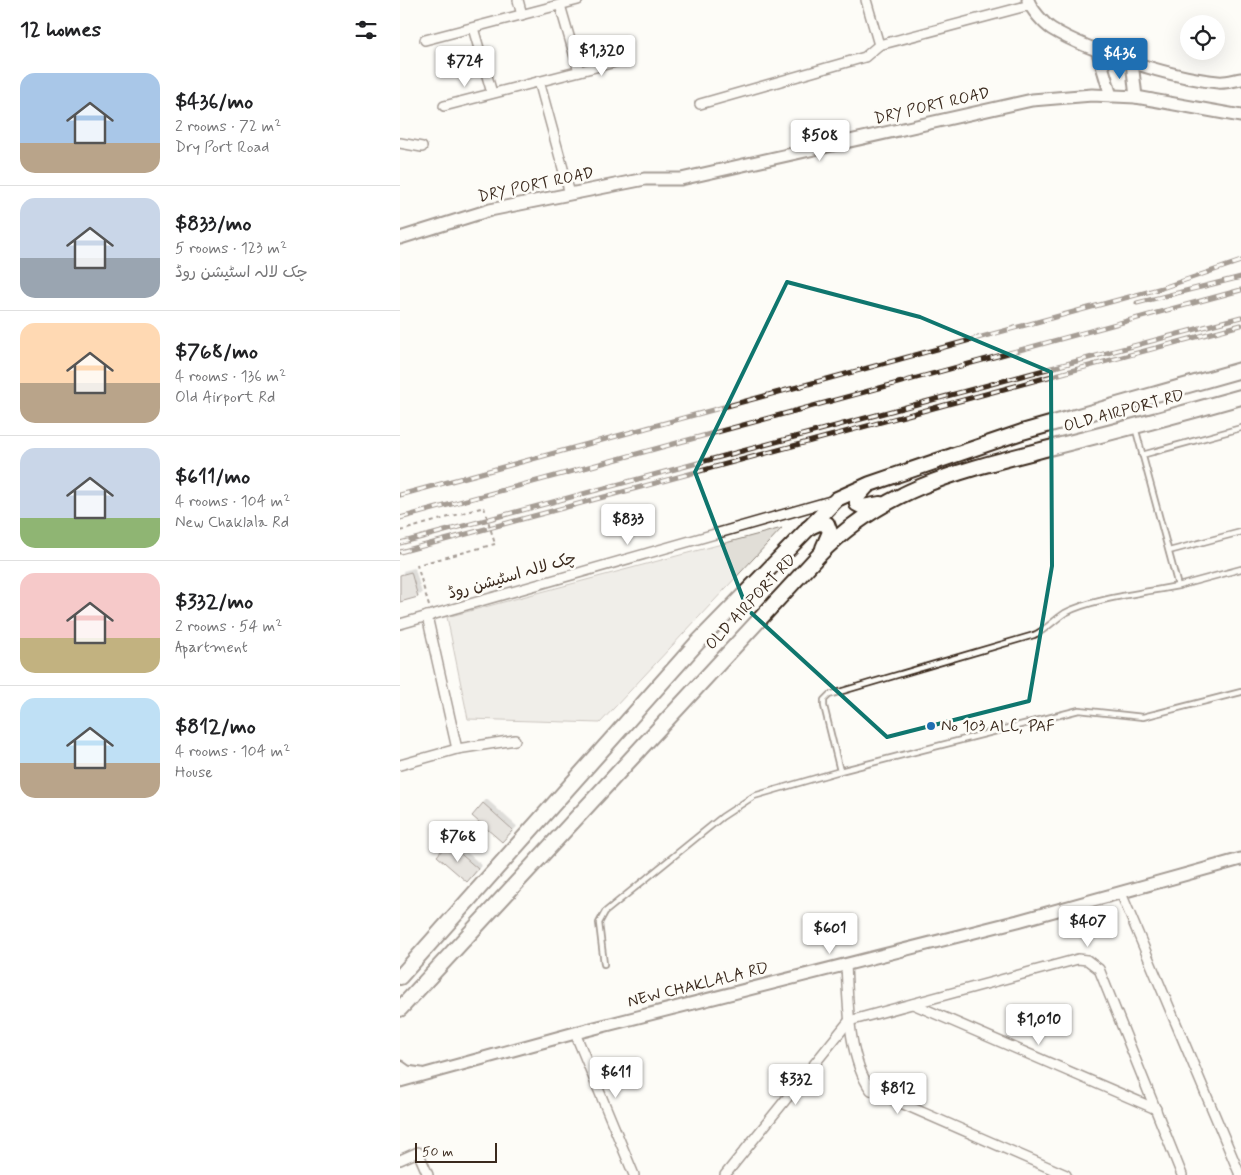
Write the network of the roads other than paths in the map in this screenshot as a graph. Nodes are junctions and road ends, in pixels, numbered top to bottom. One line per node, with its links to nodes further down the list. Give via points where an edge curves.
1 (518, 0): 6 (street)
2 (578, 0): 5 (street)
3 (866, 0): 9 (street)
4 (1029, 3): 9 (street); 10 (street, via 1050,28)
5 (560, 4): 6 (street); 13 (street)
6 (522, 15): 7 (street)
7 (473, 28): 8 (street); 16 (street)
8 (425, 40)
9 (879, 45): 19 (street, via 866,57)
10 (1097, 49): 12 (street); 17 (street)
11 (619, 61): 13 (street)
12 (1132, 62): 14 (street, via 1193,78 1221,82); 18 (street)
13 (579, 71): 15 (street)
14 (1241, 79)
15 (538, 81): 16 (street); 24 (street)
16 (492, 93): 20 (street)
17 (1111, 96): 18 (street, DRY PORT ROAD); 24 (street, DRY PORT ROAD, via 1056,98 1005,105 682,179 645,179)
18 (1136, 97): 21 (street, DRY PORT ROAD)
19 (700, 104)
20 (444, 106)
21 (1241, 116)
22 (400, 143): 23 (street)
23 (422, 147)
24 (570, 194): 25 (street, DRY PORT ROAD, via 490,210)
25 (400, 238)
26 (1241, 370): 31 (main road, OLD AIRPORT RD, via 1022,432)
27 (1241, 396): 28 (main road, OLD AIRPORT RD)
28 (1135, 426): 30 (lane); 33 (main road, OLD AIRPORT RD, via 951,474)
29 (1241, 428): 30 (lane)
30 (1142, 455): 36 (lane)
31 (870, 484): 32 (main road, OLD AIRPORT RD); 33 (main road, via 857,497 857,504 863,508)
32 (837, 499): 34 (main road, OLD AIRPORT RD); 40 (street, چک لالہ اسٹیشن روڈ)
33 (888, 501): 37 (main road, OLD AIRPORT RD, via 834,539)
34 (806, 530): 37 (main road, via 819,523 827,524 829,537); 51 (main road, OLD AIRPORT RD, via 697,643)
35 (1241, 532): 36 (lane)
36 (1169, 552): 39 (lane)
37 (819, 555): 53 (main road, OLD AIRPORT RD)
38 (1241, 569): 39 (lane)
39 (1178, 586): 46 (lane, via 1082,607 1066,613 1046,630 1034,635 829,695 824,706)
40 (429, 616): 41 (street, چک لالہ اسٹیشن روڈ); 44 (street)
41 (400, 624)
42 (1241, 692): 46 (lane, via 1144,717 1079,710)
43 (515, 740): 44 (street)
44 (457, 749): 45 (street)
45 (400, 765)
46 (840, 771): 49 (lane, via 754,796 722,817 605,912 599,923)
47 (1241, 859): 48 (street, NEW CHAKLALA RD)
48 (1121, 893): 50 (street, NEW CHAKLALA RD); 66 (street)
49 (604, 964)
50 (846, 964): 54 (street); 55 (street, NEW CHAKLALA RD)
51 (400, 977)
52 (914, 1004): 54 (street); 59 (street); 59 (street, via 1078,959 1087,960 1100,968)
53 (400, 1008)
54 (850, 1021): 63 (street); 64 (street, via 864,1081 871,1090)
55 (575, 1033): 57 (street, NEW CHAKLALA RD); 62 (street)
56 (400, 1067): 57 (street)
57 (425, 1075): 58 (street, NEW CHAKLALA RD)
58 (400, 1081)
59 (1156, 1109): 65 (street)
60 (400, 1160): 61 (street, via 418,1152)
61 (428, 1175)
62 (634, 1175)
63 (724, 1175)
64 (1066, 1175)
65 (1182, 1175)
66 (1240, 1175)

